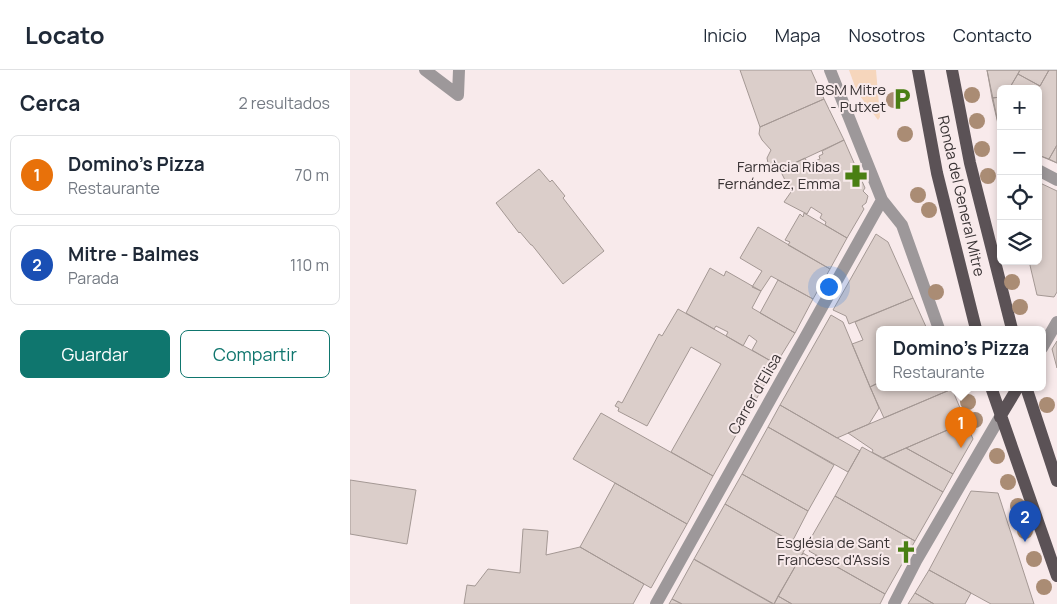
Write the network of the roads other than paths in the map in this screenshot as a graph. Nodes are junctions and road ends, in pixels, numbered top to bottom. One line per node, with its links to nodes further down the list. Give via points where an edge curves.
1 (425, 70): 2 (street, via 458,95)
2 (459, 70)
3 (830, 70): 8 (street)
4 (918, 70): 11 (main road, Ronda del General Mitre, via 937,173)
5 (952, 70): 12 (main road, Ronda del General Mitre, via 970,163)
6 (1042, 172): 7 (street)
7 (1057, 180)
8 (882, 200): 10 (street, via 902,225); 20 (street, Carrer d'Elisa)
9 (1057, 322): 13 (street)
10 (938, 326)
11 (975, 326)
12 (1011, 326)
13 (1046, 341)
14 (992, 391): 17 (main road)
15 (1016, 391): 17 (main road)
16 (1027, 391): 18 (main road)
17 (1000, 417): 19 (main road); 21 (street)
18 (1057, 481)
19 (1057, 576)
20 (656, 604)
21 (894, 604)

